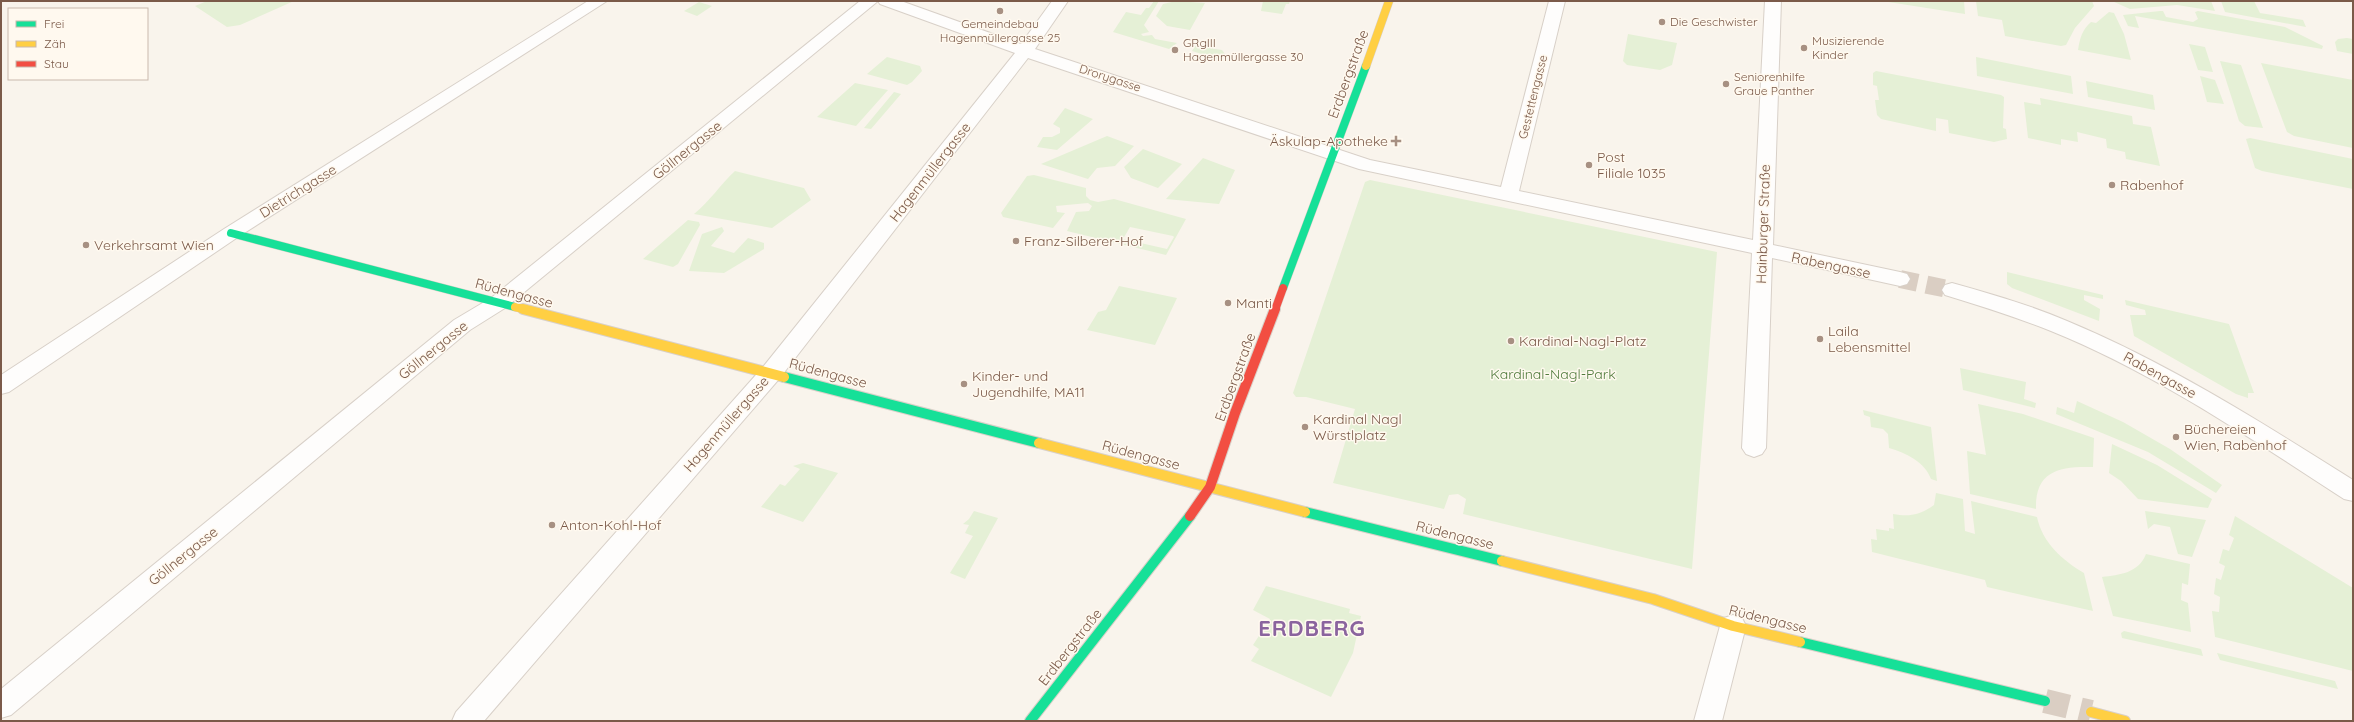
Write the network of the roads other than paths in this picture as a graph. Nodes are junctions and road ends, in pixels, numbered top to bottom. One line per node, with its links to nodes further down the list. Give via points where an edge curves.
1 (599, 1): 11 (street, Dietrichgasse)
2 (870, 1): 15 (street, Göllnergasse)
3 (886, 1): 8 (street, Drorygasse)
4 (1060, 1): 8 (street, Hagenmüllergasse)
5 (1389, 1): 9 (street, Erdbergstraße)
6 (1557, 1): 10 (street, Gestettengasse)
7 (1773, 1): 12 (street, Hainburger Straße)
8 (1026, 51): 9 (street, Drorygasse); 16 (street, Hagenmüllergasse)
9 (1334, 154): 10 (street, via 1366,165); 19 (street, Erdbergstraße)
10 (1508, 194): 12 (street)
11 (231, 233): 15 (street, Rüdengasse); 17 (street, Dietrichgasse)
12 (1762, 249): 13 (street, Rabengasse); 18 (street, Hainburger Straße)
13 (1900, 279)
14 (1952, 290): 20 (street, Rabengasse, via 2033,314 2130,357 2223,410)
15 (498, 303): 16 (street, Rüdengasse); 23 (street, Göllnergasse, via 462,325)
16 (771, 373): 19 (street, Rüdengasse); 25 (street, Hagenmüllergasse)
17 (1, 386)
18 (1754, 448)
19 (1210, 487): 21 (street, Rüdengasse, via 1652,599); 26 (street, Erdbergstraße)
20 (2353, 492)
21 (1733, 626): 22 (street, Rüdengasse); 27 (street)
22 (2045, 701)
23 (1, 706)
24 (2091, 712): 28 (street)
25 (466, 721)
26 (1030, 721)
27 (1708, 721)
28 (2125, 721)

